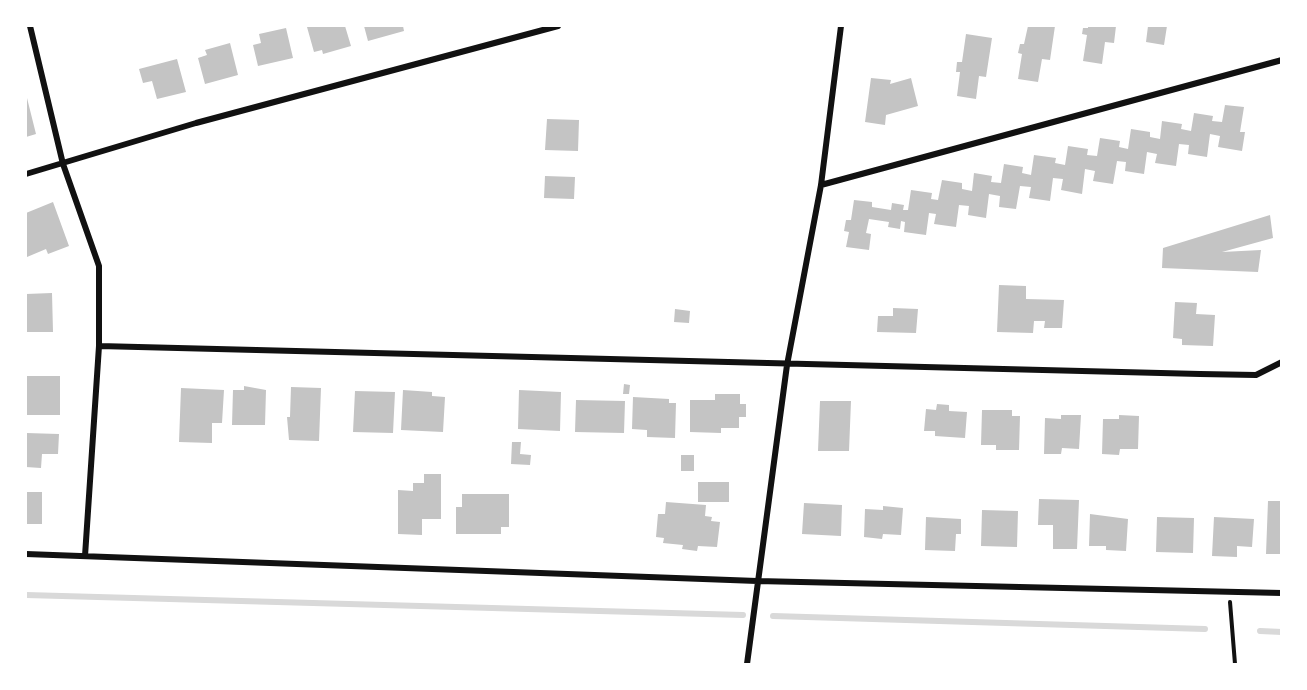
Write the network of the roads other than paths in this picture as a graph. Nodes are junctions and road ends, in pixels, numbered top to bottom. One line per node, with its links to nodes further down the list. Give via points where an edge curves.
1 (30, 26): 5 (street)
2 (558, 26): 5 (street, via 196,123)
3 (841, 26): 7 (street)
4 (1281, 60): 7 (street)
5 (63, 164): 6 (street); 8 (street, via 99,266)
6 (26, 174)
7 (821, 185): 10 (street)
8 (99, 346): 10 (street); 12 (street)
9 (1281, 362): 10 (street, via 1256,375)
10 (787, 364): 13 (street)
11 (26, 554): 12 (street)
12 (85, 555): 13 (street)
13 (757, 581): 14 (street); 15 (street)
14 (1281, 593)
15 (747, 664)

